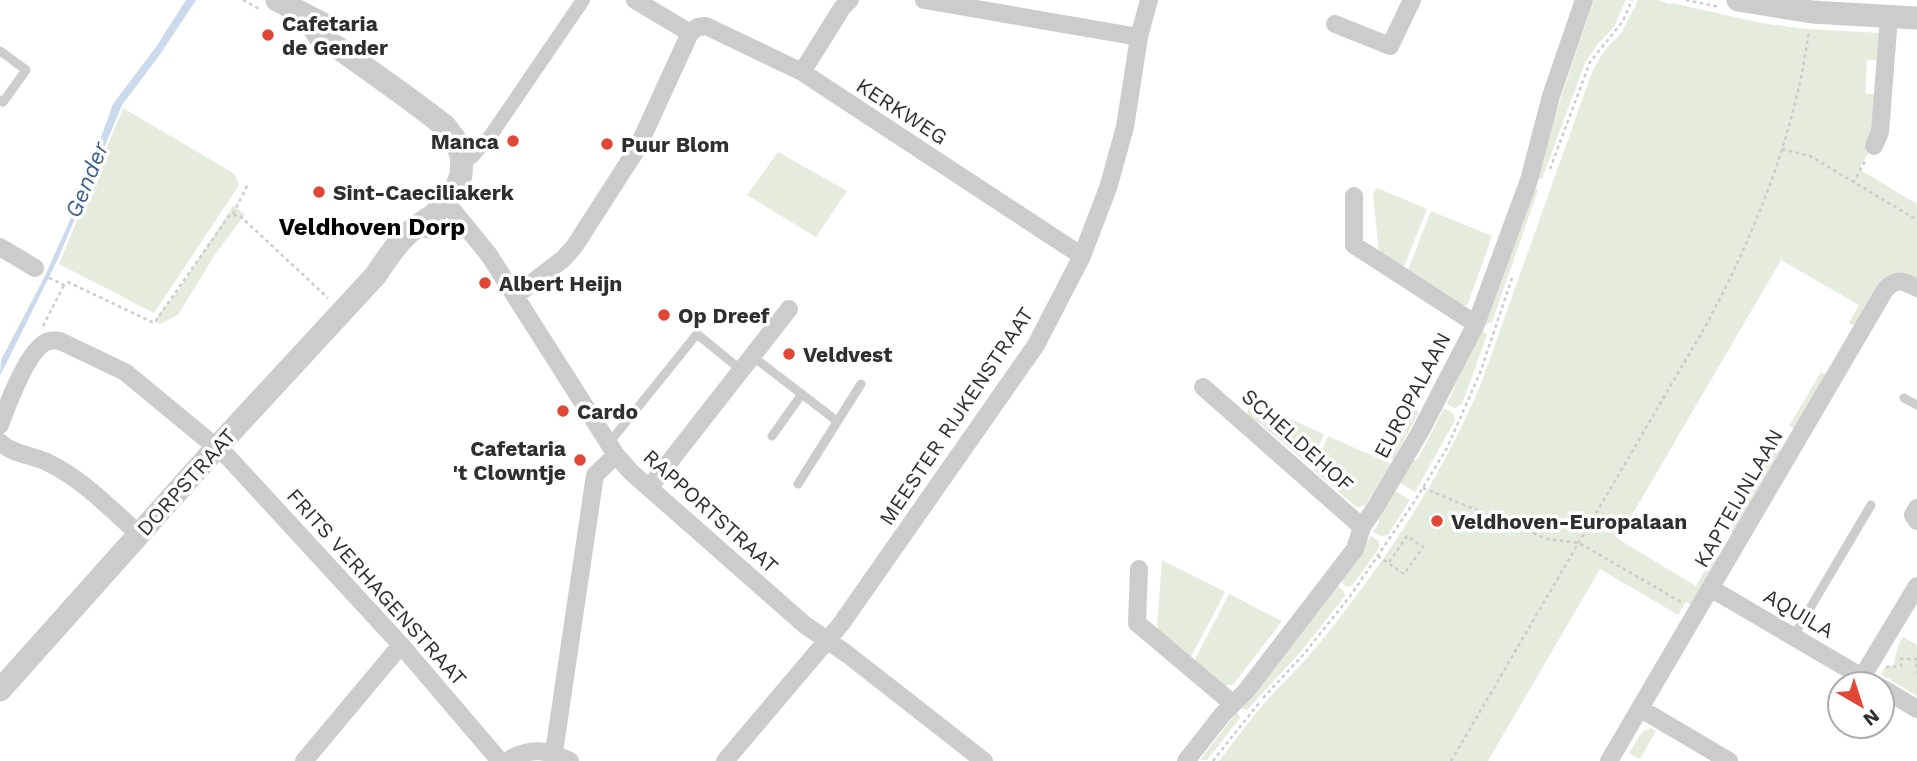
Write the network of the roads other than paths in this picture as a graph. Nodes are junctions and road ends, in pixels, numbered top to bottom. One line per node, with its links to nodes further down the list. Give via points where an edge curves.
1 (277, 0): 10 (street)
2 (583, 0): 20 (street, via 491,135 472,156)
3 (635, 0): 14 (street)
4 (850, 0): 17 (street)
5 (924, 0): 15 (street)
6 (1149, 0): 15 (street, MEESTER RIJKENSTRAAT)
7 (1412, 0): 13 (street, via 1390,46)
8 (1584, 0): 29 (street, EUROPALAAN, via 1550,96 1528,180)
9 (1738, 0): 11 (street, via 1812,12)
10 (311, 9): 20 (street, via 337,47 444,126)
11 (1889, 17): 12 (street); 19 (street, via 1880,132)
12 (1917, 18)
13 (1335, 24)
14 (690, 33): 17 (street, KERKWEG, via 706,26); 27 (street, via 637,149 574,247)
15 (1139, 37): 24 (street, MEESTER RIJKENSTRAAT, via 1125,127)
16 (0, 51): 18 (lane, via 26,70 4,102)
17 (802, 72): 24 (street, KERKWEG)
18 (0, 100)
19 (1874, 146)
20 (462, 158): 22 (street, DORPSTRAAT, via 456,188)
21 (1354, 196): 29 (street, via 1354,245)
22 (440, 209): 27 (street, RAPPORTSTRAAT, via 489,255); 40 (street, DORPSTRAAT, via 395,246 375,276)
23 (0, 247): 25 (street)
24 (1082, 256): 53 (street, MEESTER RIJKENSTRAAT, via 1036,345)
25 (35, 268)
26 (1917, 288): 51 (street, KAPTEIJNLAAN, via 1902,280 1885,290)
27 (515, 296): 41 (street, RAPPORTSTRAAT)
28 (789, 309): 30 (street)
29 (1476, 324): 47 (street, EUROPALAAN, via 1420,432)
30 (747, 363): 33 (lane); 41 (lane, via 698,334); 43 (street)
31 (861, 384): 36 (lane)
32 (1203, 387): 47 (street, SCHELDEHOF)
33 (802, 394): 36 (lane); 38 (lane)
34 (1904, 398): 35 (lane)
35 (1917, 405)
36 (837, 421): 42 (lane)
37 (0, 425): 40 (street, FRITS VERHAGENSTRAAT, via 35,352 42,344 60,341 125,372)
38 (772, 436)
39 (0, 442): 48 (street, via 6,449 48,462 87,485)
40 (216, 447): 48 (street, DORPSTRAAT); 54 (street, FRITS VERHAGENSTRAAT)
41 (612, 449): 43 (street, RAPPORTSTRAAT); 62 (street, via 594,475)
42 (798, 484)
43 (649, 488): 53 (street, RAPPORTSTRAAT)
44 (1871, 505): 52 (lane)
45 (1917, 508): 46 (street, via 1913,515)
46 (1917, 521)
47 (1362, 527): 59 (street, EUROPALAAN, via 1355,549)
48 (139, 534): 57 (street, DORPSTRAAT)
49 (1139, 569): 59 (street, via 1137,623)
50 (1917, 586): 56 (street)
51 (1712, 589): 52 (street, AQUILA); 60 (street, KAPTEIJNLAAN)
52 (1793, 637): 55 (street, AQUILA)
53 (827, 641): 66 (street, MEESTER RIJKENSTRAAT); 67 (street, RAPPORTSTRAAT)
54 (401, 645): 63 (street); 64 (street, FRITS VERHAGENSTRAAT)
55 (1853, 670)
56 (1871, 670)
57 (0, 690)
58 (1896, 696): 61 (street)
59 (1232, 704): 68 (street, EUROPALAAN)
60 (1641, 709): 69 (street, KAPTEIJNLAAN); 70 (street)
61 (1917, 709)
62 (562, 757): 65 (street, via 535,750)
63 (304, 761)
64 (500, 761)
65 (507, 761)
66 (725, 761)
67 (984, 761)
68 (1186, 761)
69 (1609, 761)
70 (1729, 761)

